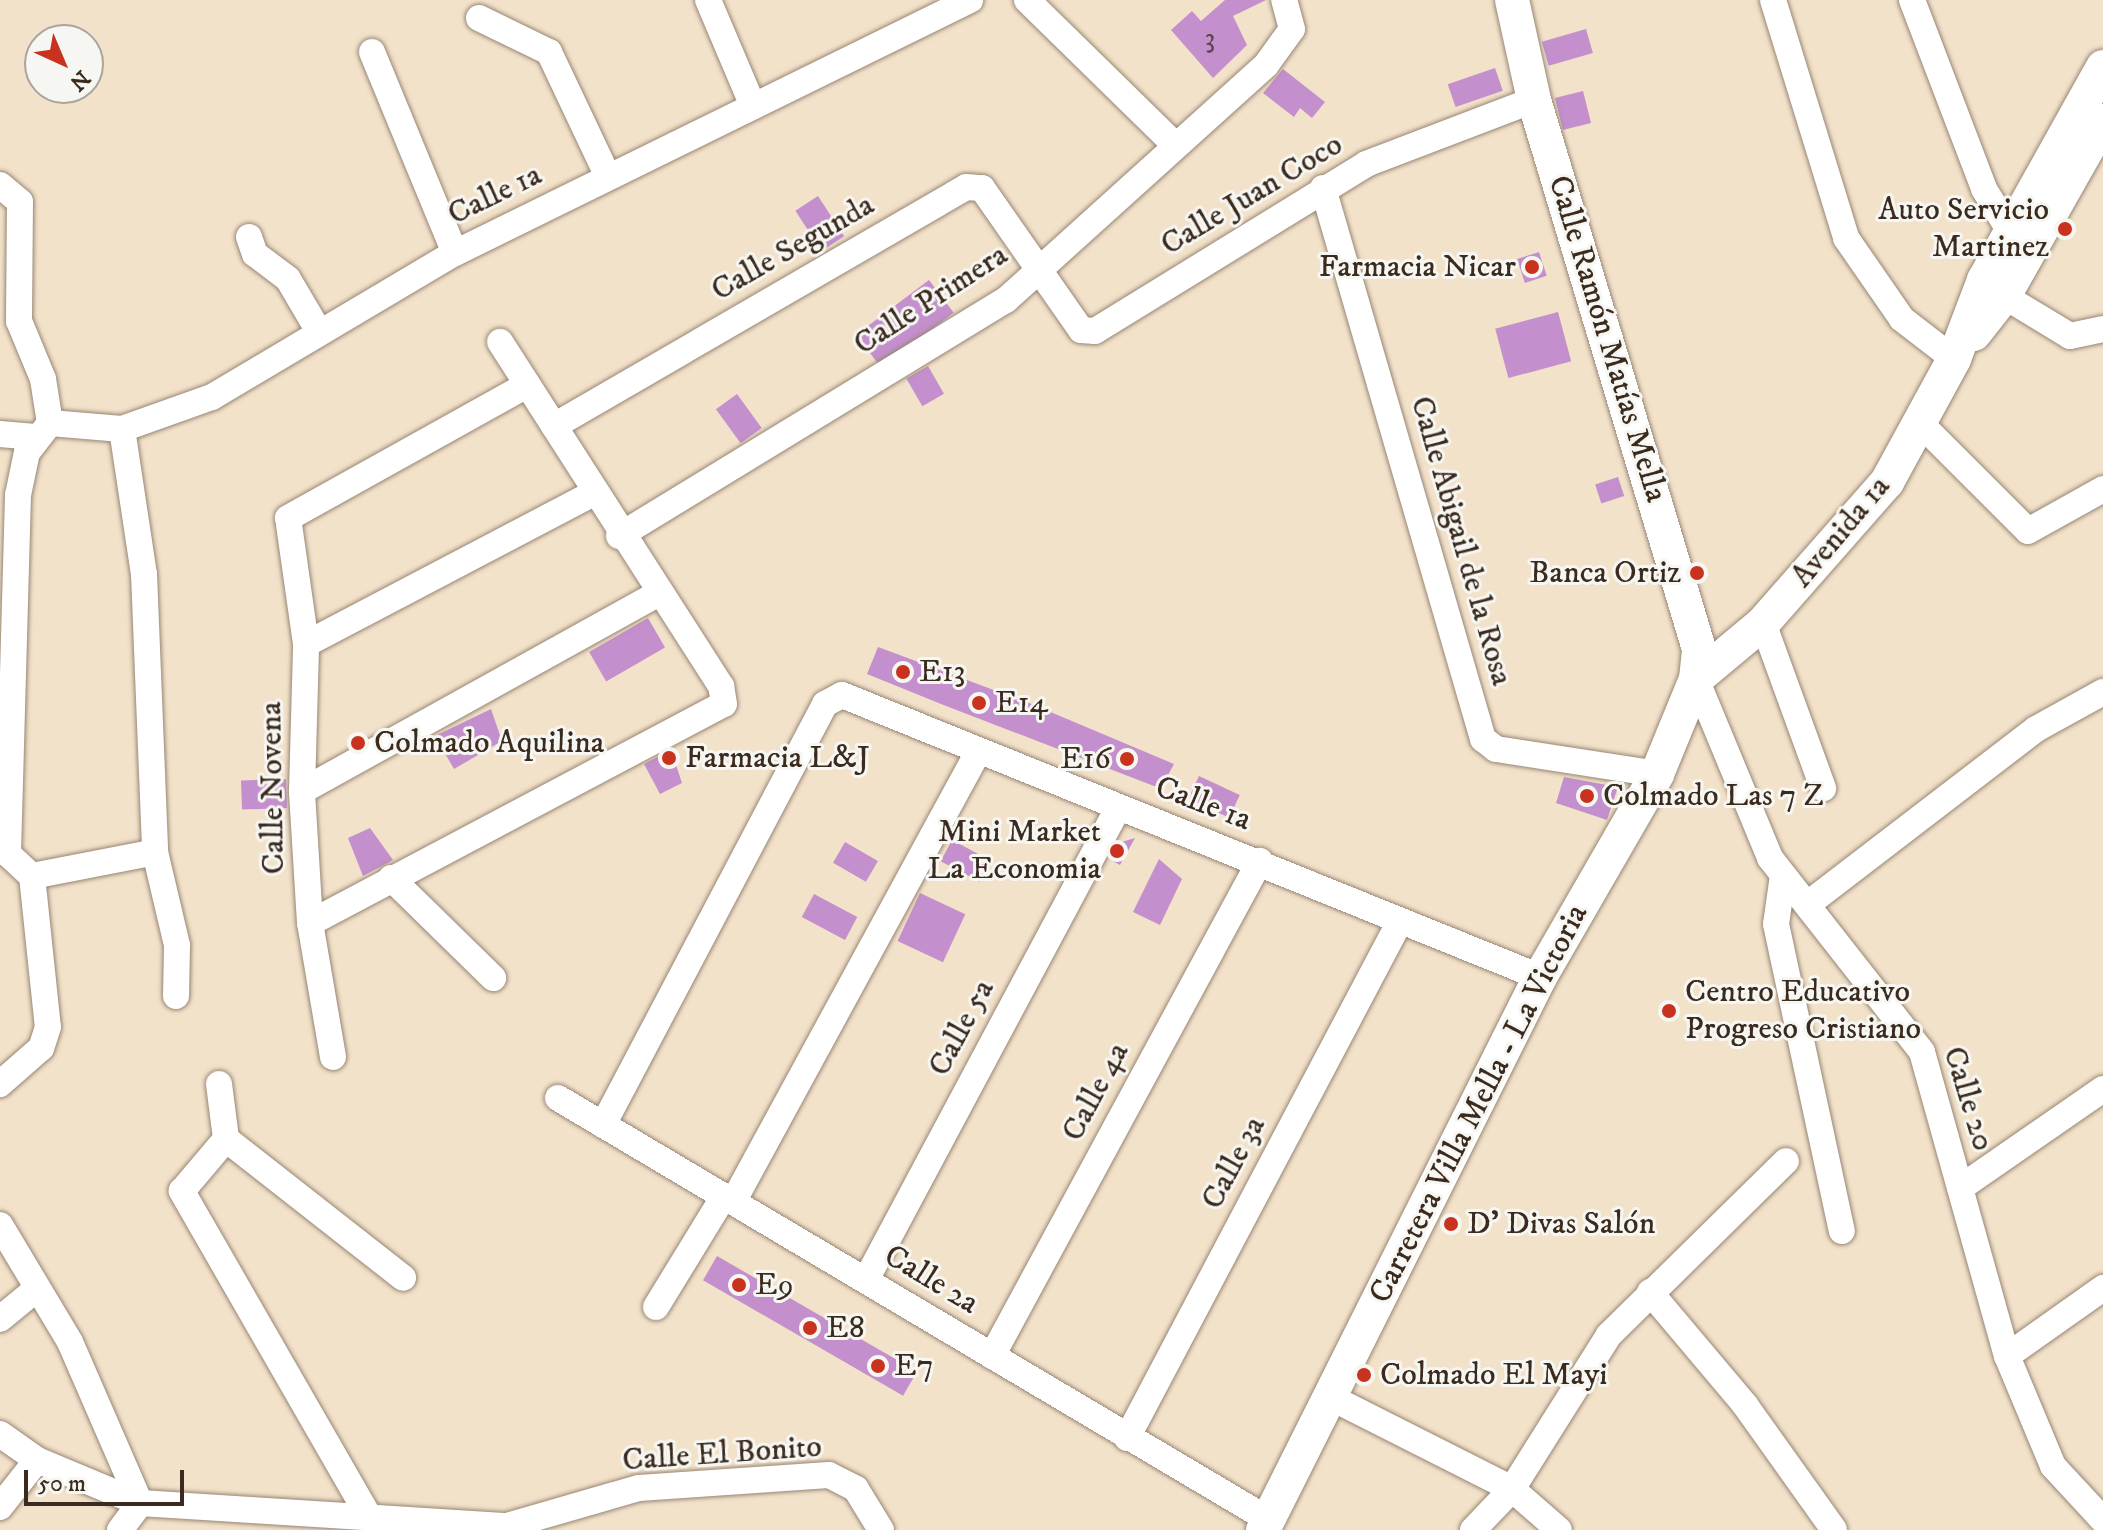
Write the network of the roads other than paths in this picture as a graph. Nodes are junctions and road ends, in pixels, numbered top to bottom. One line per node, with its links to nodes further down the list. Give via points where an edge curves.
1 (708, 0): 12 (street)
2 (970, 0): 12 (street, Calle 1a)
3 (1027, 0): 14 (street)
4 (1284, 0): 14 (street, Calle Primera, via 1292,29 1266,65)
5 (1773, 0): 26 (street, via 1846,238 1902,319)
6 (1912, 0): 18 (street, via 1984,189)
7 (1518, 2): 11 (main road, Calle Ramón Matías Mella)
8 (479, 18): 15 (street, via 549,52)
9 (372, 52): 20 (street)
10 (2103, 67): 18 (main road, Avenida 1a)
11 (1534, 100): 17 (street, Calle Juan Coco, via 1366,164); 39 (main road, Calle Ramón Matías Mella, via 1699,649)
12 (753, 106): 15 (street, Calle 1a)
13 (2103, 121): 22 (main road, Avenida 1a)
14 (1174, 144): 21 (street, Calle Primera)
15 (608, 177): 20 (street, Calle 1a)
16 (0, 185): 31 (street, via 20,202 19,321 43,379)
17 (1323, 188): 21 (street, Calle Juan Coco, via 1095,331 1081,330); 43 (street, Calle Abigail de la Rosa, via 1483,739 1496,749)
18 (2011, 233): 26 (main road, Avenida 1a)
19 (249, 237): 24 (street, via 255,254 288,279)
20 (455, 253): 24 (street, Calle 1a)
21 (1037, 271): 29 (street, Calle Segunda, via 982,188 966,187); 35 (street, Calle Primera, via 1006,300)
22 (2004, 296): 23 (street, via 2070,336); 26 (main road, Avenida 1a)
23 (2103, 329)
24 (318, 330): 30 (street, Calle 1a, via 212,397)
25 (500, 342): 27 (street)
26 (1954, 359): 28 (main road, Avenida 1a)
27 (525, 386): 29 (street); 38 (street, Calle Novena, via 288,518)
28 (1921, 424): 33 (street, via 2028,531); 37 (main road, Avenida 1a, via 1858,519)
29 (554, 426): 34 (street)
30 (122, 429): 31 (street, Calle 1a); 47 (street, via 144,574)
31 (42, 430): 32 (street, Calle 1a); 40 (street, via 18,495)
32 (0, 434)
33 (2103, 489)
34 (594, 493): 35 (street); 38 (street)
35 (619, 536): 36 (street)
36 (656, 595): 45 (street); 52 (street, via 721,686 724,704)
37 (1763, 623): 39 (main road, Avenida 1a); 44 (street)
38 (306, 644): 45 (street, Calle Novena)
39 (1696, 679): 43 (main road, Carretera Villa Mella - La Victoria); 50 (street, Calle 20)
40 (4, 687): 48 (street)
41 (2103, 692): 53 (street, via 2036,729)
42 (977, 754): 46 (street, Calle 1a); 64 (street, Calle 1a, via 842,695 825,704); 68 (street)
43 (1657, 774): 56 (main road, Carretera Villa Mella - La Victoria)
44 (1823, 788)
45 (302, 791): 55 (street, Calle Novena)
46 (1118, 808): 49 (street, Calle 1a); 72 (street, Calle 5a)
47 (155, 852): 51 (street); 58 (street, via 177,945)
48 (4, 854): 51 (street)
49 (1260, 861): 54 (street, Calle 1a); 78 (street, Calle 4a)
50 (1783, 875): 53 (street, Calle 20); 70 (street, via 1776,924)
51 (32, 876): 60 (street, via 48,1027 41,1048)
52 (391, 878): 55 (street); 57 (street)
53 (1808, 904): 67 (street, Calle 20, via 1922,1052)
54 (1400, 921): 56 (street, Calle 1a); 82 (street, Calle 3a)
55 (310, 923): 59 (street, Calle Novena)
56 (1540, 977): 80 (main road, Carretera Villa Mella - La Victoria)
57 (493, 978)
58 (176, 996)
59 (333, 1057)
60 (0, 1084)
61 (219, 1084): 65 (street)
62 (2103, 1089): 67 (street)
63 (558, 1098): 64 (street, Calle 2a)
64 (603, 1125): 68 (street, Calle 2a)
65 (226, 1139): 71 (street, via 260,1159 336,1232); 88 (street, via 190,1175 182,1191 188,1207)
66 (1786, 1161): 75 (street)
67 (1960, 1188): 79 (street, Calle 20)
68 (728, 1199): 72 (street, Calle 2a); 76 (street)
69 (0, 1225): 74 (street)
70 (1842, 1231)
71 (403, 1278)
72 (866, 1280): 78 (street, Calle 2a)
73 (2103, 1288): 79 (street)
74 (34, 1291): 77 (street); 85 (street, via 70,1342)
75 (1650, 1292): 84 (street, via 1609,1335); 94 (street, via 1745,1405)
76 (656, 1307)
77 (0, 1319)
78 (992, 1356): 82 (street, Calle 2a)
79 (2007, 1356): 87 (street, Calle 20, via 2053,1466)
80 (1330, 1397): 84 (street); 89 (main road, Carretera Villa Mella - La Victoria)
81 (0, 1434): 83 (street, Calle El Bonito)
82 (1127, 1438): 89 (street, Calle 2a)
83 (37, 1460): 85 (street, Calle El Bonito); 86 (street)
84 (1512, 1489): 92 (street); 93 (street)
85 (140, 1503): 88 (street, Calle El Bonito); 90 (street)
86 (0, 1507)
87 (2099, 1510)
88 (368, 1515): 91 (street, Calle El Bonito, via 507,1526 639,1488 829,1475 856,1489)
89 (1266, 1525)
90 (120, 1530)
91 (881, 1530)
92 (1473, 1530)
93 (1559, 1530)
94 (1834, 1530)

